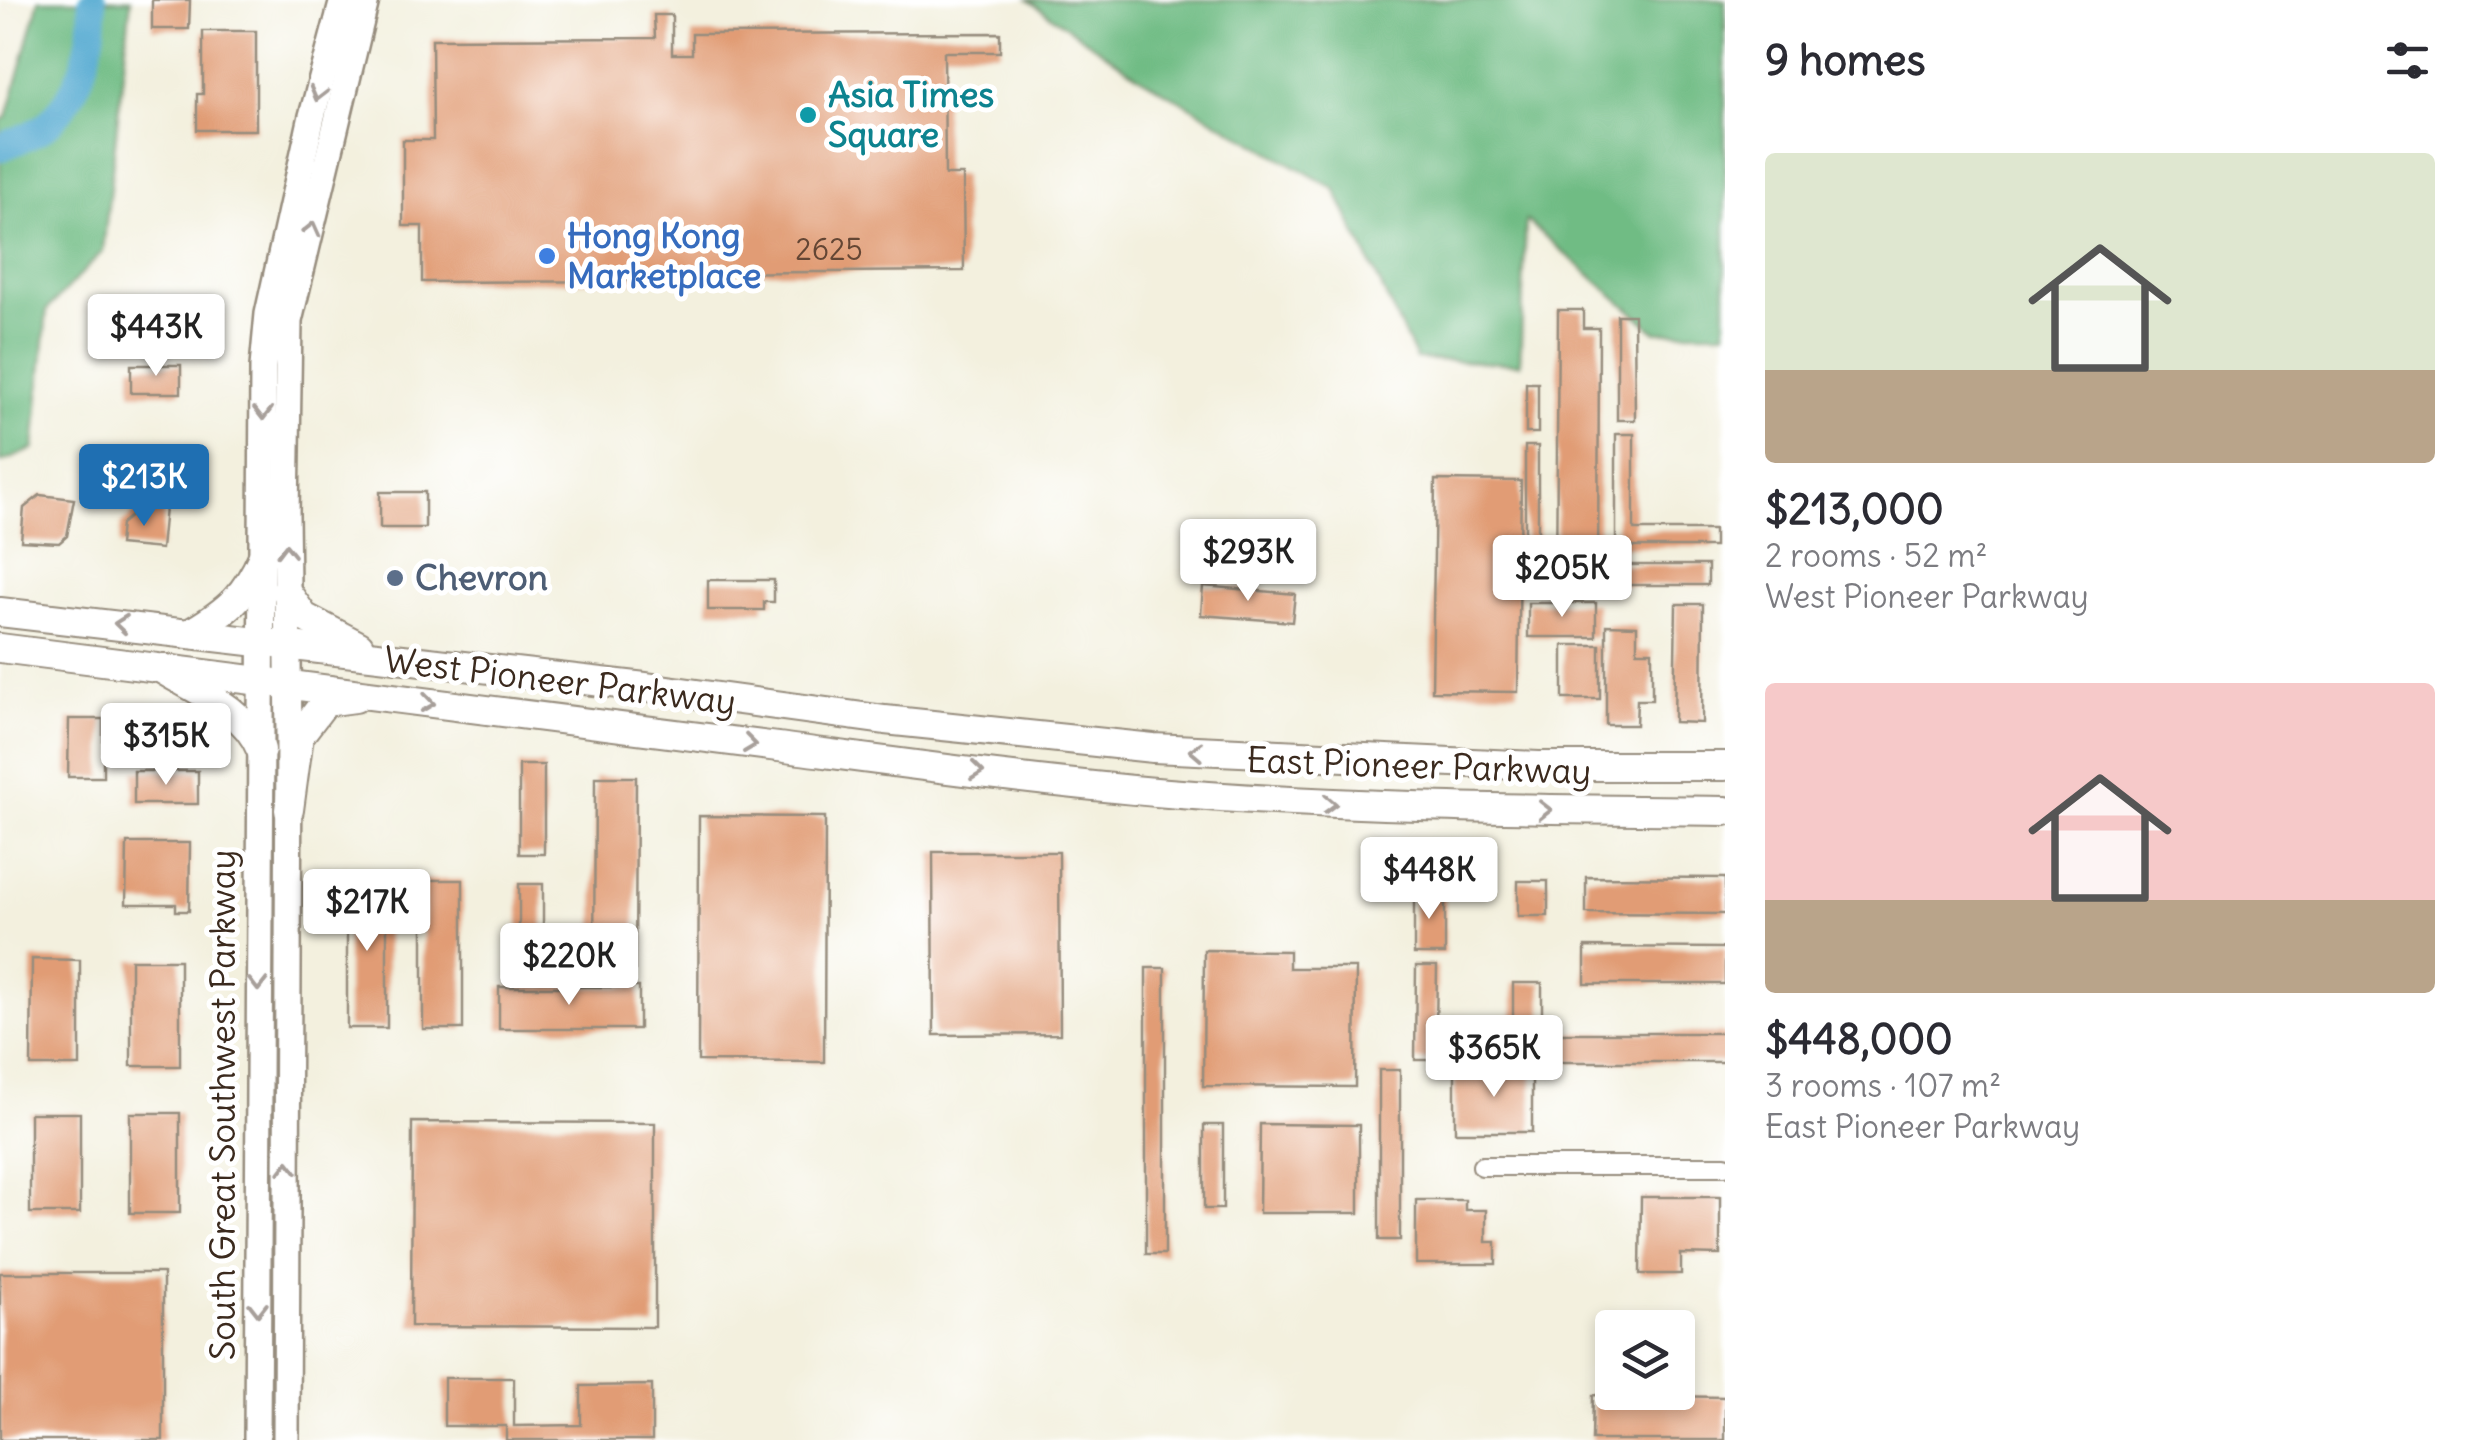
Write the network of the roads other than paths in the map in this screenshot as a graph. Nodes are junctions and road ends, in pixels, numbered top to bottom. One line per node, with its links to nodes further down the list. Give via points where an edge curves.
1 (342, 0): 3 (main road, South Great Southwest Parkway, one-way to 3, via 268,314)
2 (366, 0): 4 (main road, South Great Southwest Parkway, one-way to 2, via 290,321)
3 (262, 556): 6 (main road, via 250,585 224,613); 7 (main road, South Great Southwest Parkway)
4 (286, 591): 7 (main road, South Great Southwest Parkway); 9 (main road, via 304,617)
5 (0, 612): 6 (main road, West Pioneer Parkway, one-way to 5)
6 (192, 632): 7 (main road, West Pioneer Parkway)
7 (275, 644): 9 (main road, West Pioneer Parkway); 11 (main road, South Great Southwest Parkway)
8 (0, 648): 10 (main road, West Pioneer Parkway)
9 (388, 658): 13 (main road, West Pioneer Parkway)
10 (155, 665): 11 (main road, West Pioneer Parkway); 15 (main road, via 239,716)
11 (275, 682): 12 (main road, West Pioneer Parkway); 15 (main road, South Great Southwest Parkway); 19 (main road, South Great Southwest Parkway)
12 (376, 695): 16 (main road, West Pioneer Parkway, one-way to 16); 19 (main road, via 325,702 307,722)
13 (885, 720): 14 (main road, West Pioneer Parkway); 16 (main road)
14 (1111, 744): 17 (main road, East Pioneer Parkway, one-way to 14, via 1539,766)
15 (261, 750): 23 (main road, South Great Southwest Parkway, one-way to 23)
16 (880, 760): 18 (main road, West Pioneer Parkway, one-way to 18)
17 (1725, 766)
18 (1111, 786): 20 (main road, East Pioneer Parkway, one-way to 20, via 1311,803)
19 (288, 810): 24 (main road, South Great Southwest Parkway, one-way to 19)
20 (1725, 811)
21 (1482, 1166): 22 (street)
22 (1725, 1166)
23 (256, 1440)
24 (286, 1440)

